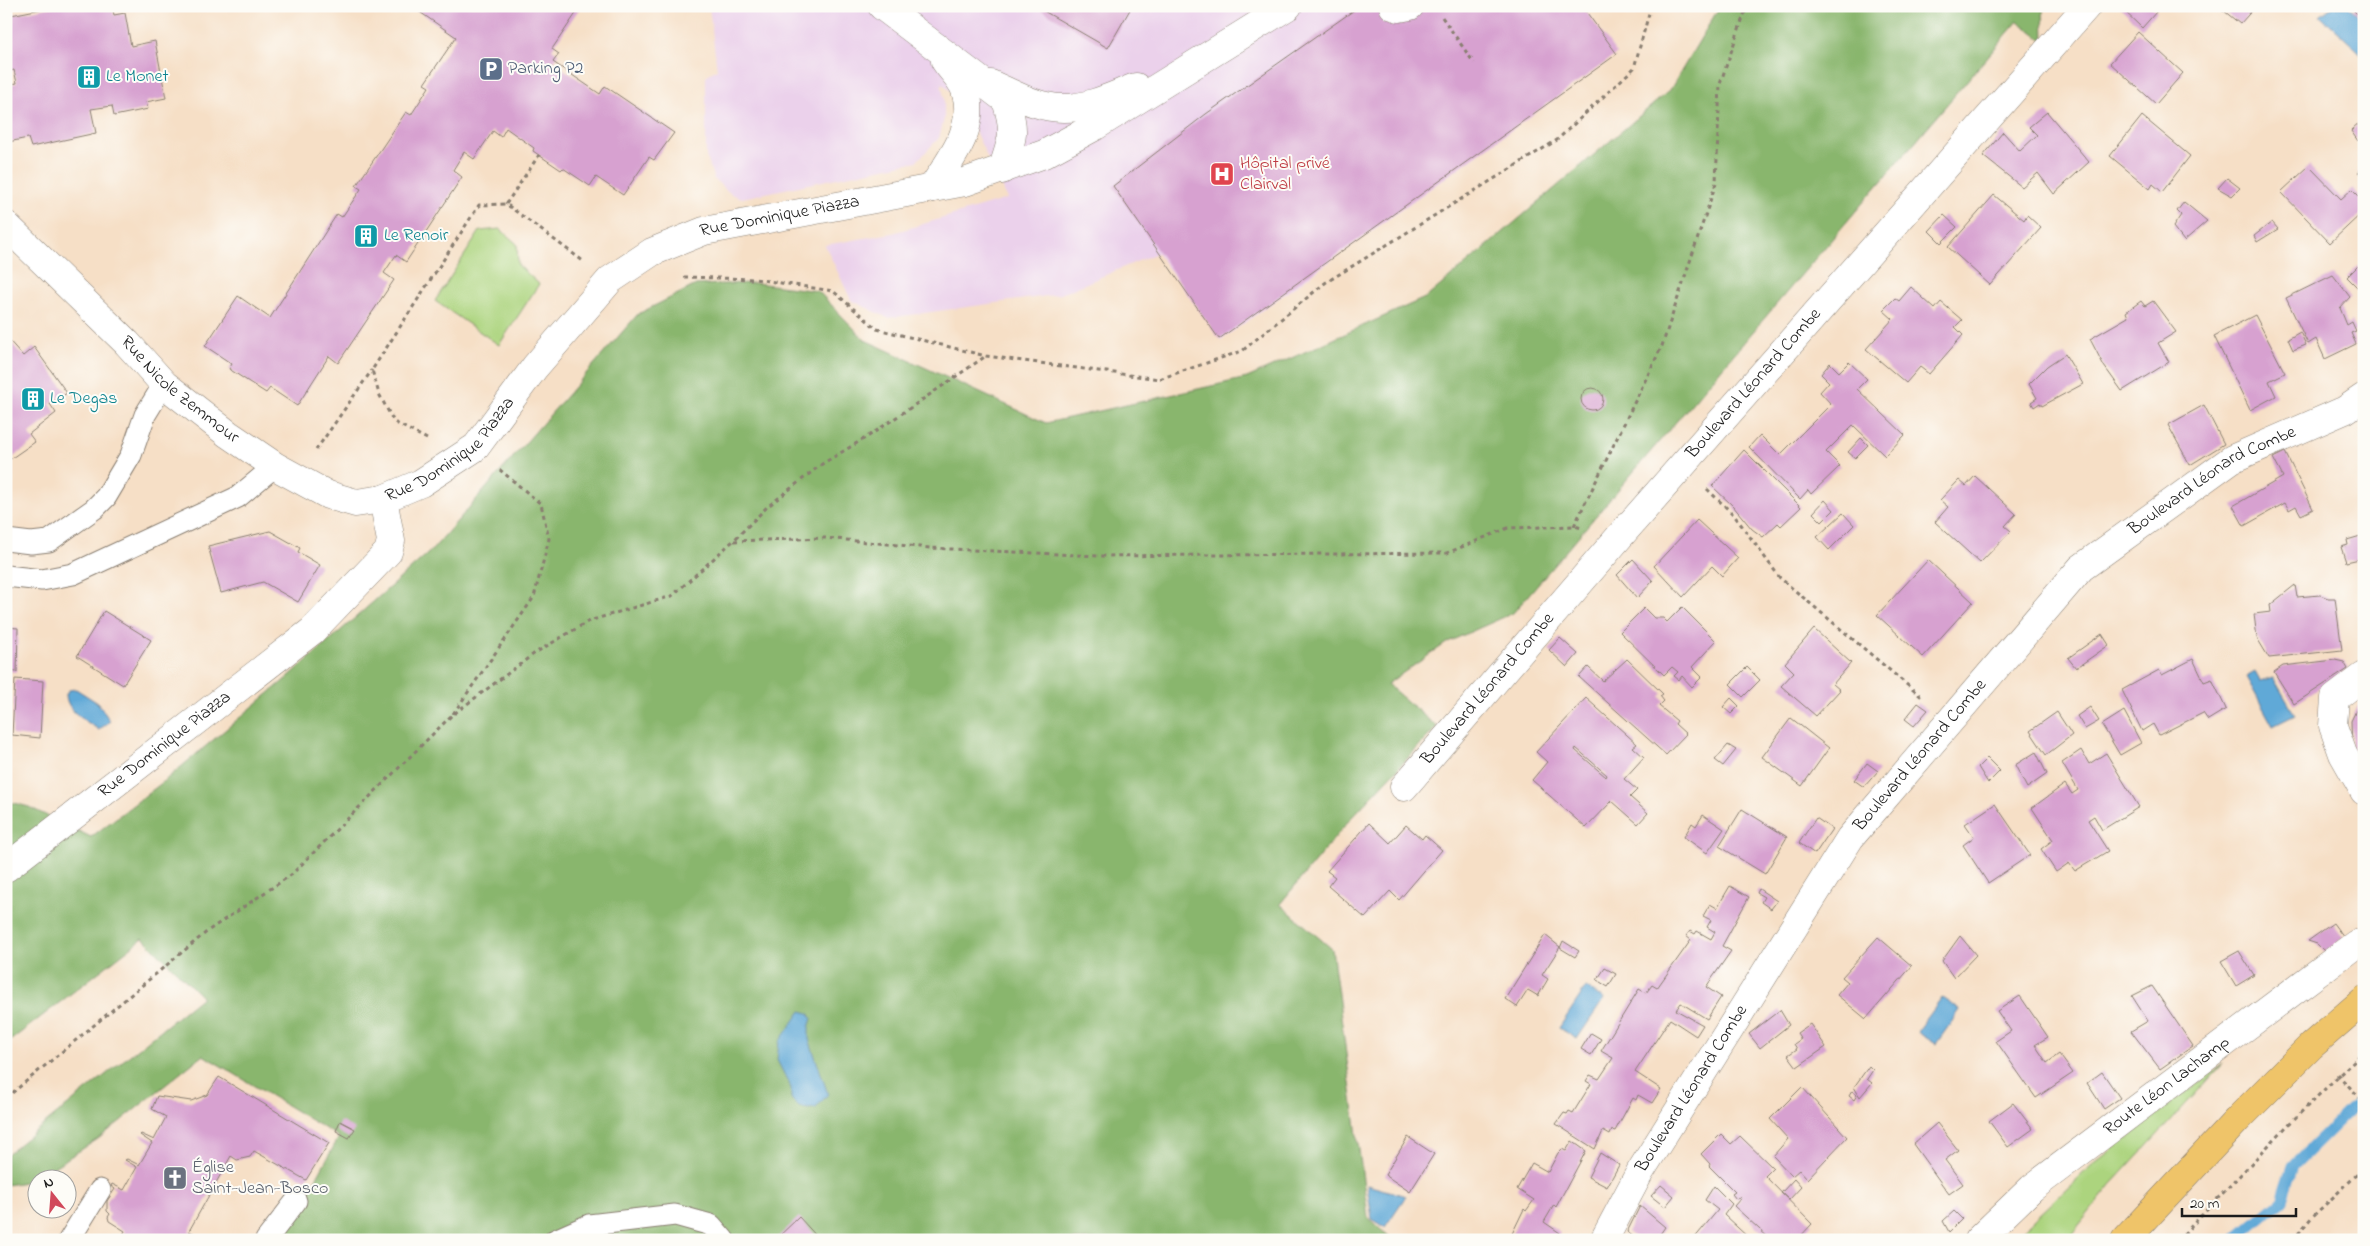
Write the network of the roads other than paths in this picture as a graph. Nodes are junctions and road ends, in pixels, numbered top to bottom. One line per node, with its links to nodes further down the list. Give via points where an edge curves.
1 (882, 6): 6 (street)
2 (1288, 6): 7 (street)
3 (1393, 6): 4 (street)
4 (1410, 6)
5 (2088, 6): 19 (street, Boulevard Léonard Combe, via 1620,536)
6 (934, 46): 8 (street); 10 (street, via 965,89 969,121 954,155)
7 (1182, 71): 8 (street, via 1095,102 1065,108 1035,103); 9 (street, Rue Dominique Piazza, via 1086,132 1044,154)
8 (981, 80): 9 (street, via 1006,100 1012,120 1014,138)
9 (1002, 170): 10 (street, Rue Dominique Piazza)
10 (932, 188): 15 (street, Rue Dominique Piazza, via 704,231 652,252 610,280 535,367 476,447 420,483)
11 (6, 225): 12 (street, Rue Nicole Zemmour, via 127,343)
12 (164, 384): 14 (street, Rue Nicole Zemmour); 16 (lane, via 144,415 131,455 106,497 94,509 49,542)
13 (2364, 397): 30 (street, Boulevard Léonard Combe, via 2345,410 2232,459 2081,568 1850,838 1640,1172)
14 (275, 466): 15 (street, Rue Nicole Zemmour, via 328,495 356,503); 17 (lane, via 238,497 73,574 42,580)
15 (382, 499): 21 (street, Rue Dominique Piazza, via 391,541 388,552 312,632)
16 (6, 540)
17 (6, 576)
18 (2364, 676): 20 (street, via 2335,698 2333,726 2343,754)
19 (1404, 787)
20 (2364, 791)
21 (6, 868)
22 (2364, 943): 31 (street, Route Léon Lachamp, via 2356,944 2032,1188)
23 (2364, 1000): 32 (main road, via 2311,1046 2237,1120)
24 (100, 1190): 26 (lane)
25 (296, 1200): 27 (lane)
26 (69, 1240)
27 (266, 1240)
28 (554, 1240): 29 (lane, via 590,1225 675,1215 711,1225)
29 (724, 1240)
30 (1604, 1240)
31 (1978, 1240)
32 (2125, 1240)

